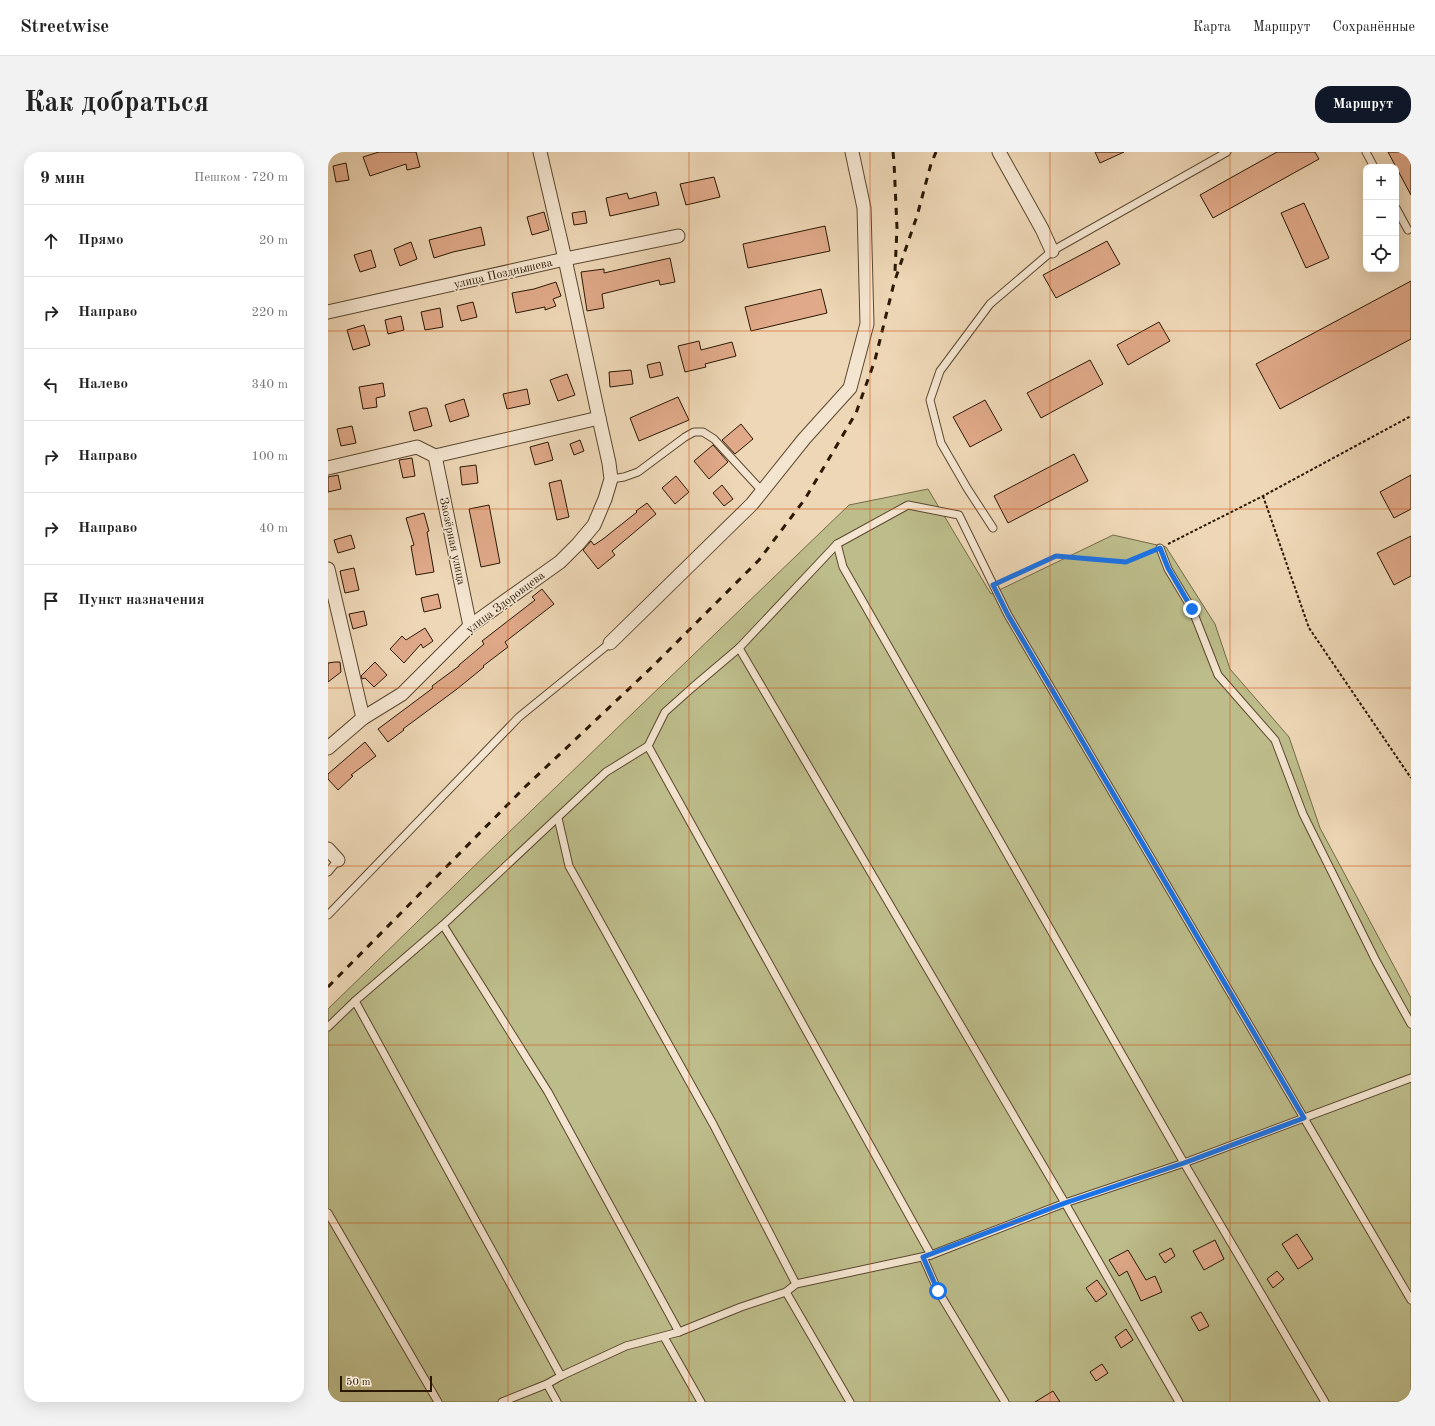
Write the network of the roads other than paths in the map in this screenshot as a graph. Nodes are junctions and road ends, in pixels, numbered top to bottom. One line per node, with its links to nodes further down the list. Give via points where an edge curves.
1 (540, 152): 11 (street, улица Здоровцева)
2 (852, 152): 17 (street, via 864,208 867,324 852,381 850,388)
3 (999, 152): 10 (street)
4 (1227, 152): 10 (lane)
5 (1366, 152): 6 (lane)
6 (1372, 164)
7 (1399, 214): 8 (lane)
8 (1408, 230)
9 (678, 236): 11 (street, улица Позднышева)
10 (1052, 251): 18 (lane, via 990,304 940,370 930,400 941,443)
11 (565, 259): 12 (street, улица Позднышева); 13 (street, улица Здоровцева)
12 (328, 312)
13 (598, 418): 14 (street); 16 (street, улица Здоровцева, via 610,463)
14 (435, 456): 15 (street, via 417,447); 22 (street, Заозёрная улица)
15 (328, 468)
16 (610, 480): 17 (lane, via 638,472 685,437 694,432 703,432 714,439); 22 (street, улица Здоровцева, via 606,499 594,525 578,544 560,562)
17 (762, 491): 23 (street, via 752,504)
18 (993, 528)
19 (837, 544): 24 (lane); 38 (lane, via 908,505 959,515 1008,615); 39 (lane, via 843,567)
20 (1160, 548): 35 (lane, via 1168,568 1192,609 1218,676 1275,740 1303,814 1376,961)
21 (328, 569): 25 (street)
22 (470, 626): 25 (street, улица Здоровцева, via 402,694)
23 (610, 643): 32 (lane, via 519,717)
24 (739, 648): 26 (lane, via 665,712); 40 (lane)
25 (363, 718): 27 (street, улица Здоровцева)
26 (648, 746): 28 (lane, via 606,772); 42 (lane)
27 (328, 748)
28 (558, 818): 33 (lane); 43 (lane, via 569,866 714,1124)
29 (328, 849): 30 (street)
30 (338, 860): 31 (lane)
31 (328, 872)
32 (328, 914)
33 (442, 924): 34 (lane); 46 (lane, via 548,1092)
34 (355, 1001): 36 (lane); 48 (lane)
35 (1411, 1024)
36 (328, 1027)
37 (1411, 1078): 38 (lane)
38 (1304, 1118): 39 (lane); 45 (lane)
39 (1184, 1163): 40 (lane); 57 (lane)
40 (1065, 1203): 42 (lane); 56 (lane)
41 (328, 1213): 50 (lane)
42 (927, 1256): 43 (lane); 55 (lane, via 938,1291)
43 (796, 1284): 44 (lane)
44 (786, 1292): 46 (lane); 54 (lane)
45 (1411, 1300)
46 (679, 1332): 47 (lane)
47 (664, 1337): 48 (lane, via 626,1346); 53 (lane)
48 (560, 1376): 49 (lane)
49 (547, 1384): 51 (lane); 52 (lane)
50 (438, 1402)
51 (502, 1402)
52 (557, 1402)
53 (701, 1402)
54 (850, 1402)
55 (1004, 1402)
56 (1179, 1402)
57 (1325, 1402)

